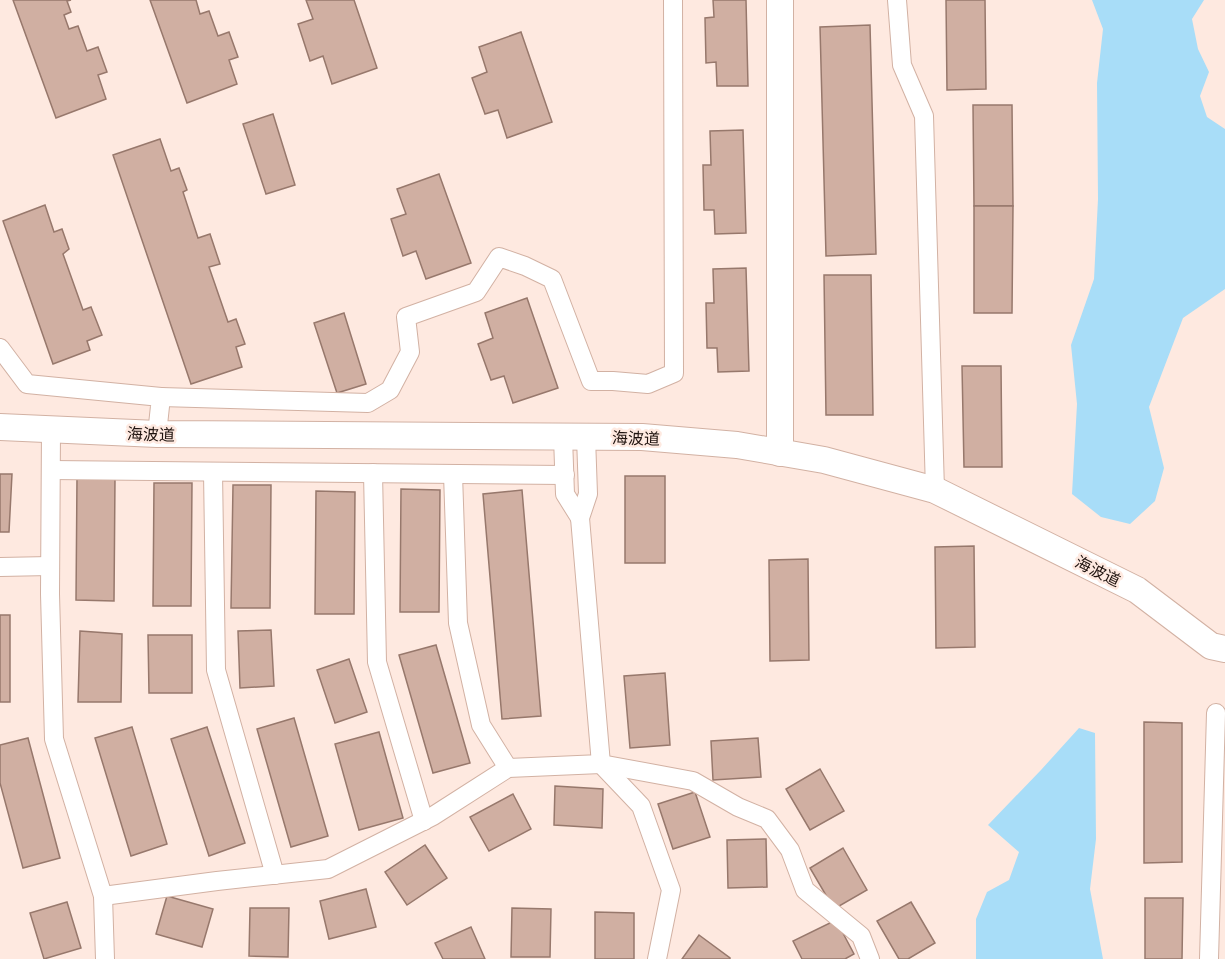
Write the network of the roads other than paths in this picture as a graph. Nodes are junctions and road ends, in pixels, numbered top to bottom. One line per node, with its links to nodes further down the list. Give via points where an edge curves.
1 (673, 0): 5 (street, via 674,373 648,384 591,381 552,279 499,257 476,292 406,317 411,352 390,390 368,403)
2 (780, 0): 10 (street)
3 (897, 0): 16 (street, via 902,65 924,116)
4 (0, 348): 5 (street, via 27,384)
5 (161, 397): 8 (street)
6 (0, 427): 7 (street, 海波道)
7 (51, 430): 8 (street, 海波道); 11 (street)
8 (157, 434): 9 (street, 海波道)
9 (575, 437): 10 (street, 海波道, via 642,437); 15 (street); 17 (street, via 588,494)
10 (780, 453): 16 (street, 海波道, via 824,460)
11 (51, 470): 12 (street); 18 (street)
12 (213, 472): 13 (street); 25 (street, via 216,670)
13 (373, 473): 14 (street); 24 (street, via 377,662)
14 (453, 474): 15 (street); 23 (street, via 458,623 481,725)
15 (564, 475): 17 (street, via 566,494)
16 (935, 490): 20 (street, 海波道, via 1137,590 1211,646)
17 (580, 518): 22 (street)
18 (50, 566): 19 (street); 26 (street, via 54,739)
19 (0, 567)
20 (1225, 649)
21 (1216, 713): 30 (street)
22 (601, 764): 23 (street); 28 (street, via 641,806 671,890); 29 (street, via 693,781 767,819 790,850 805,890 861,936)
23 (508, 768): 24 (street)
24 (424, 821): 25 (street, via 328,869)
25 (274, 875): 26 (street)
26 (103, 896): 27 (street)
27 (105, 959)
28 (657, 959)
29 (870, 959)
30 (1209, 959)

